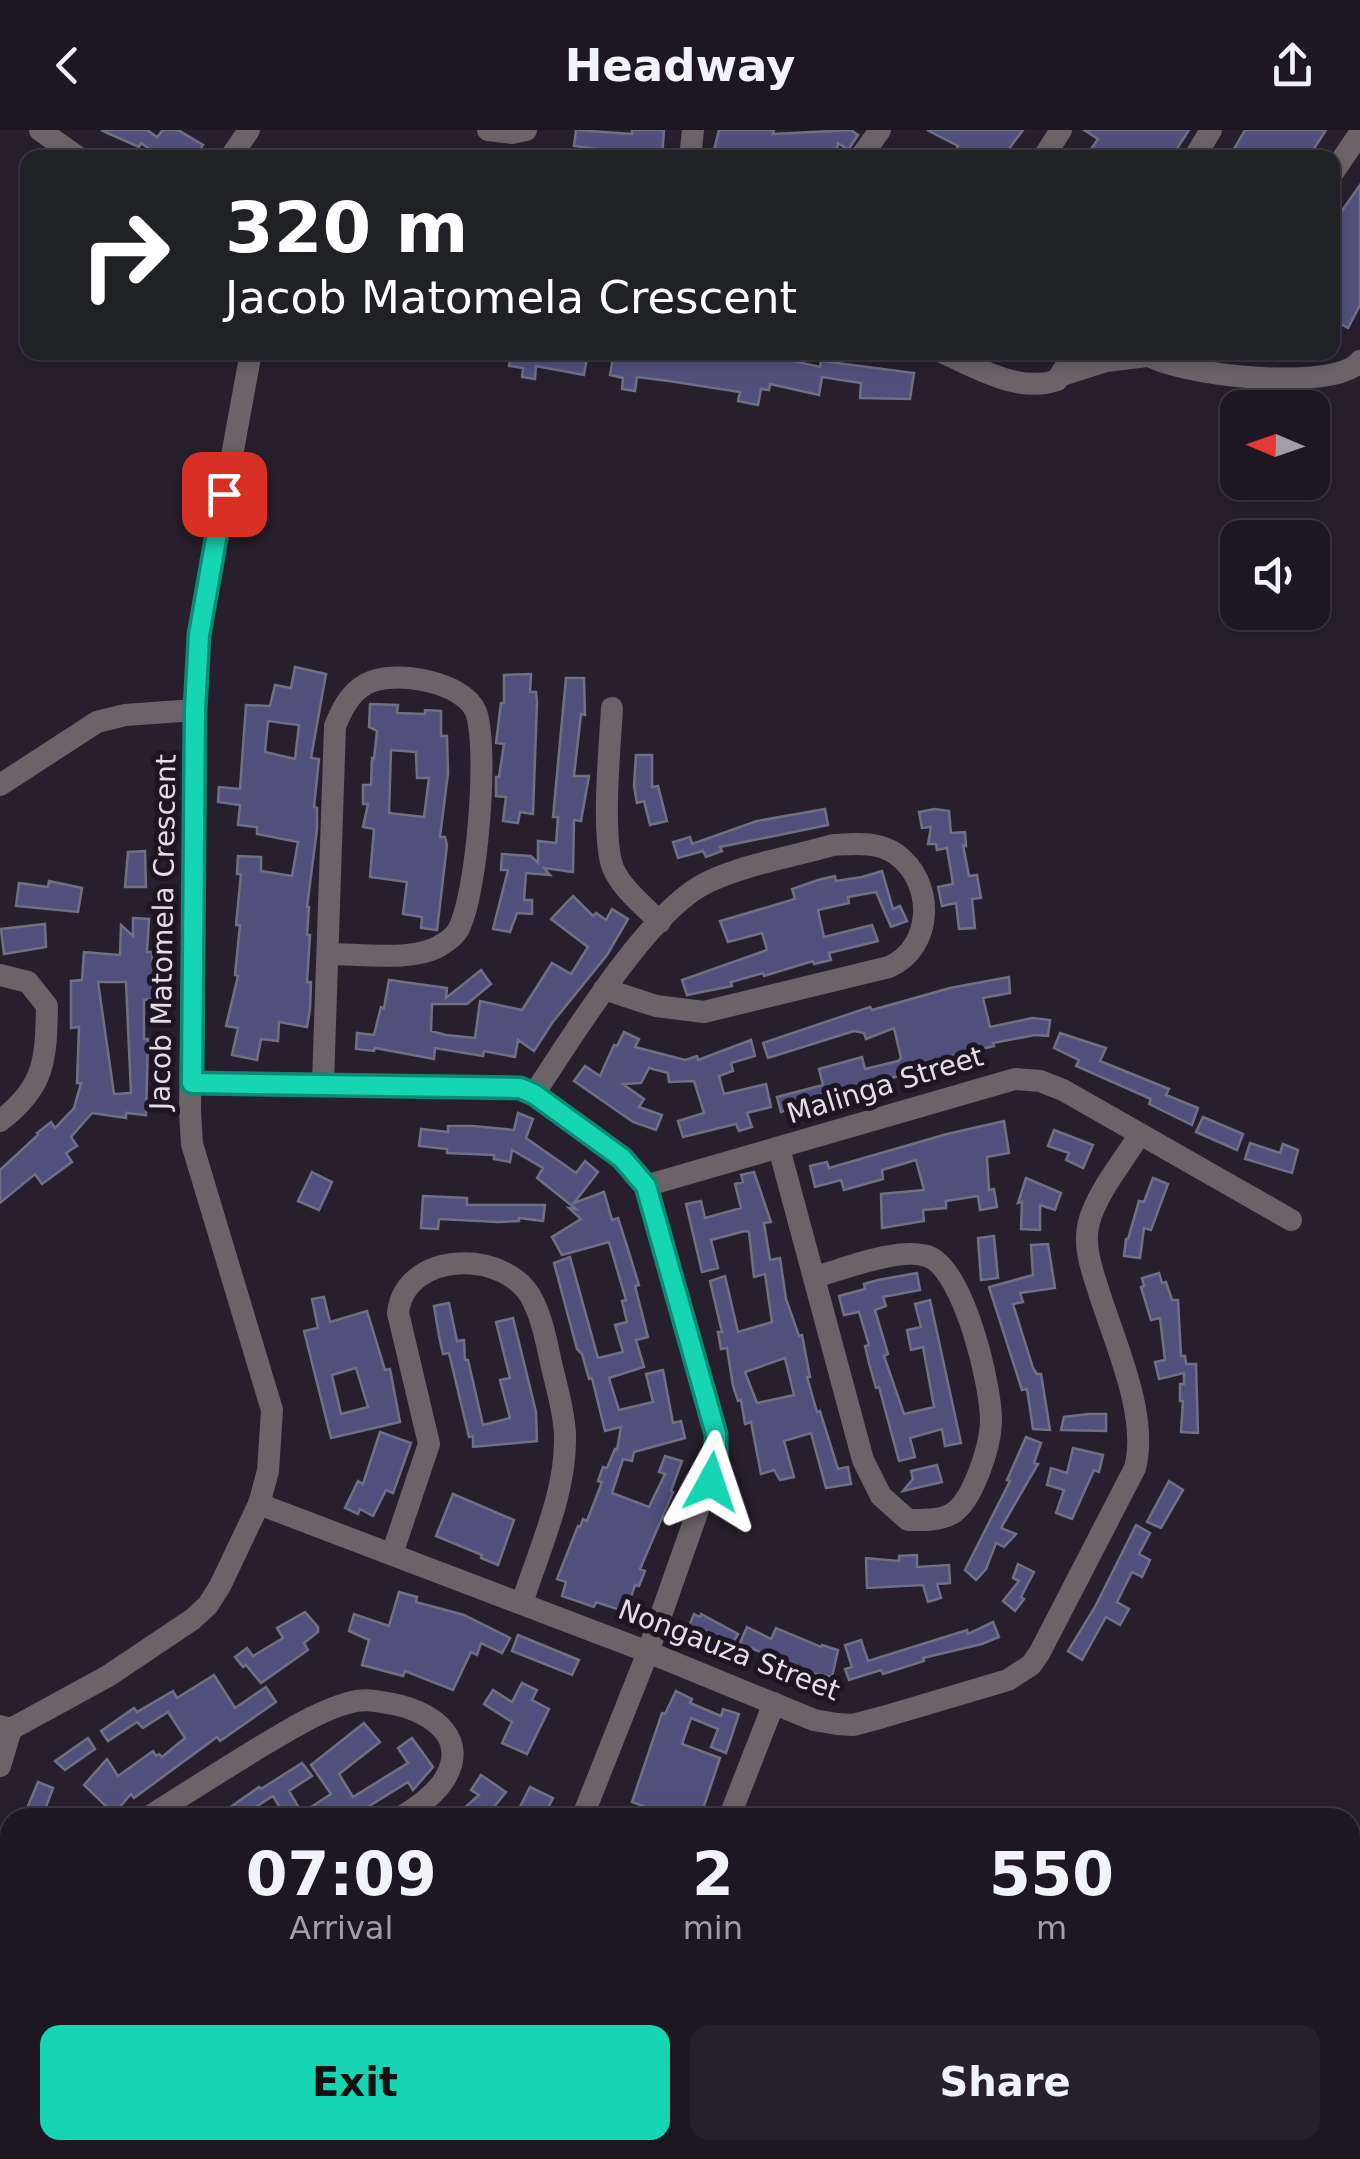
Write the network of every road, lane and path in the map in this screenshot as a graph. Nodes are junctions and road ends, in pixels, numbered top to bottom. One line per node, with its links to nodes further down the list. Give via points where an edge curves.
1 (40, 130): 5 (street)
2 (488, 130): 3 (street)
3 (526, 130)
4 (1360, 133): 6 (street)
5 (68, 150)
6 (1340, 162)
7 (249, 360): 16 (street, Jacob Matomela Crescent, via 204,601)
8 (961, 360): 14 (street, via 1009,380 1042,384)
9 (1070, 360): 14 (street)
10 (1112, 360): 14 (street)
11 (1160, 360): 13 (street, via 1180,368)
12 (1360, 361): 13 (street, via 1347,372 1312,378)
13 (1209, 362)
14 (1062, 375)
15 (612, 708): 18 (street, via 611,863)
16 (195, 710): 17 (street, Jacob Matomela Crescent, via 97,722); 22 (street, Jacob Matomela Crescent)
17 (0, 785)
18 (660, 922): 21 (street); 21 (street, via 709,881 852,844 896,855 910,869 924,910 918,946 904,960 828,984 704,1012)
19 (329, 954): 19 (street, via 419,953 444,944 460,925 477,846 480,748 476,712 442,685 370,681 342,708 335,726); 23 (street)
20 (0, 975): 25 (street, via 28,982 38,992 46,1006 46,1031 35,1087)
21 (604, 989): 24 (street)
22 (192, 1083): 23 (street); 31 (street, Jacob Matomela Crescent, via 192,1144 272,1410)
23 (324, 1083): 24 (street)
24 (534, 1094): 28 (street, via 622,1158)
25 (0, 1122)
26 (1139, 1135): 27 (street, Malinga Street, via 1063,1090 1015,1079); 29 (street, Malinga Street); 35 (street, Nongauza Street, via 1092,1214 1087,1236 1136,1414 1139,1453 1032,1665 1008,1680 854,1725 814,1720)
27 (778, 1148): 28 (street, Malinga Street); 30 (street)
28 (646, 1186): 34 (street, via 716,1434 716,1459)
29 (1291, 1220)
30 (814, 1276): 30 (street, via 909,1254 933,1258 951,1278 987,1385 991,1426 986,1456 952,1514 908,1520 881,1496 863,1460)
31 (260, 1504): 32 (street, Nongauza Street); 36 (street, Jacob Matomela Crescent, via 200,1612 124,1666)
32 (392, 1554): 33 (street, Nongauza Street); 33 (street, via 429,1444 400,1300 407,1284 446,1265 502,1270 534,1301 565,1435 560,1486)
33 (522, 1603): 34 (street, Nongauza Street)
34 (648, 1652): 35 (street, Nongauza Street); 40 (street)
35 (774, 1703): 41 (street)
36 (6, 1728): 37 (street)
37 (0, 1766)
38 (163, 1808): 39 (street, via 284,1733 367,1699 421,1712 449,1736 452,1752 443,1782)
39 (415, 1808)
40 (586, 1808)
41 (734, 1808)

